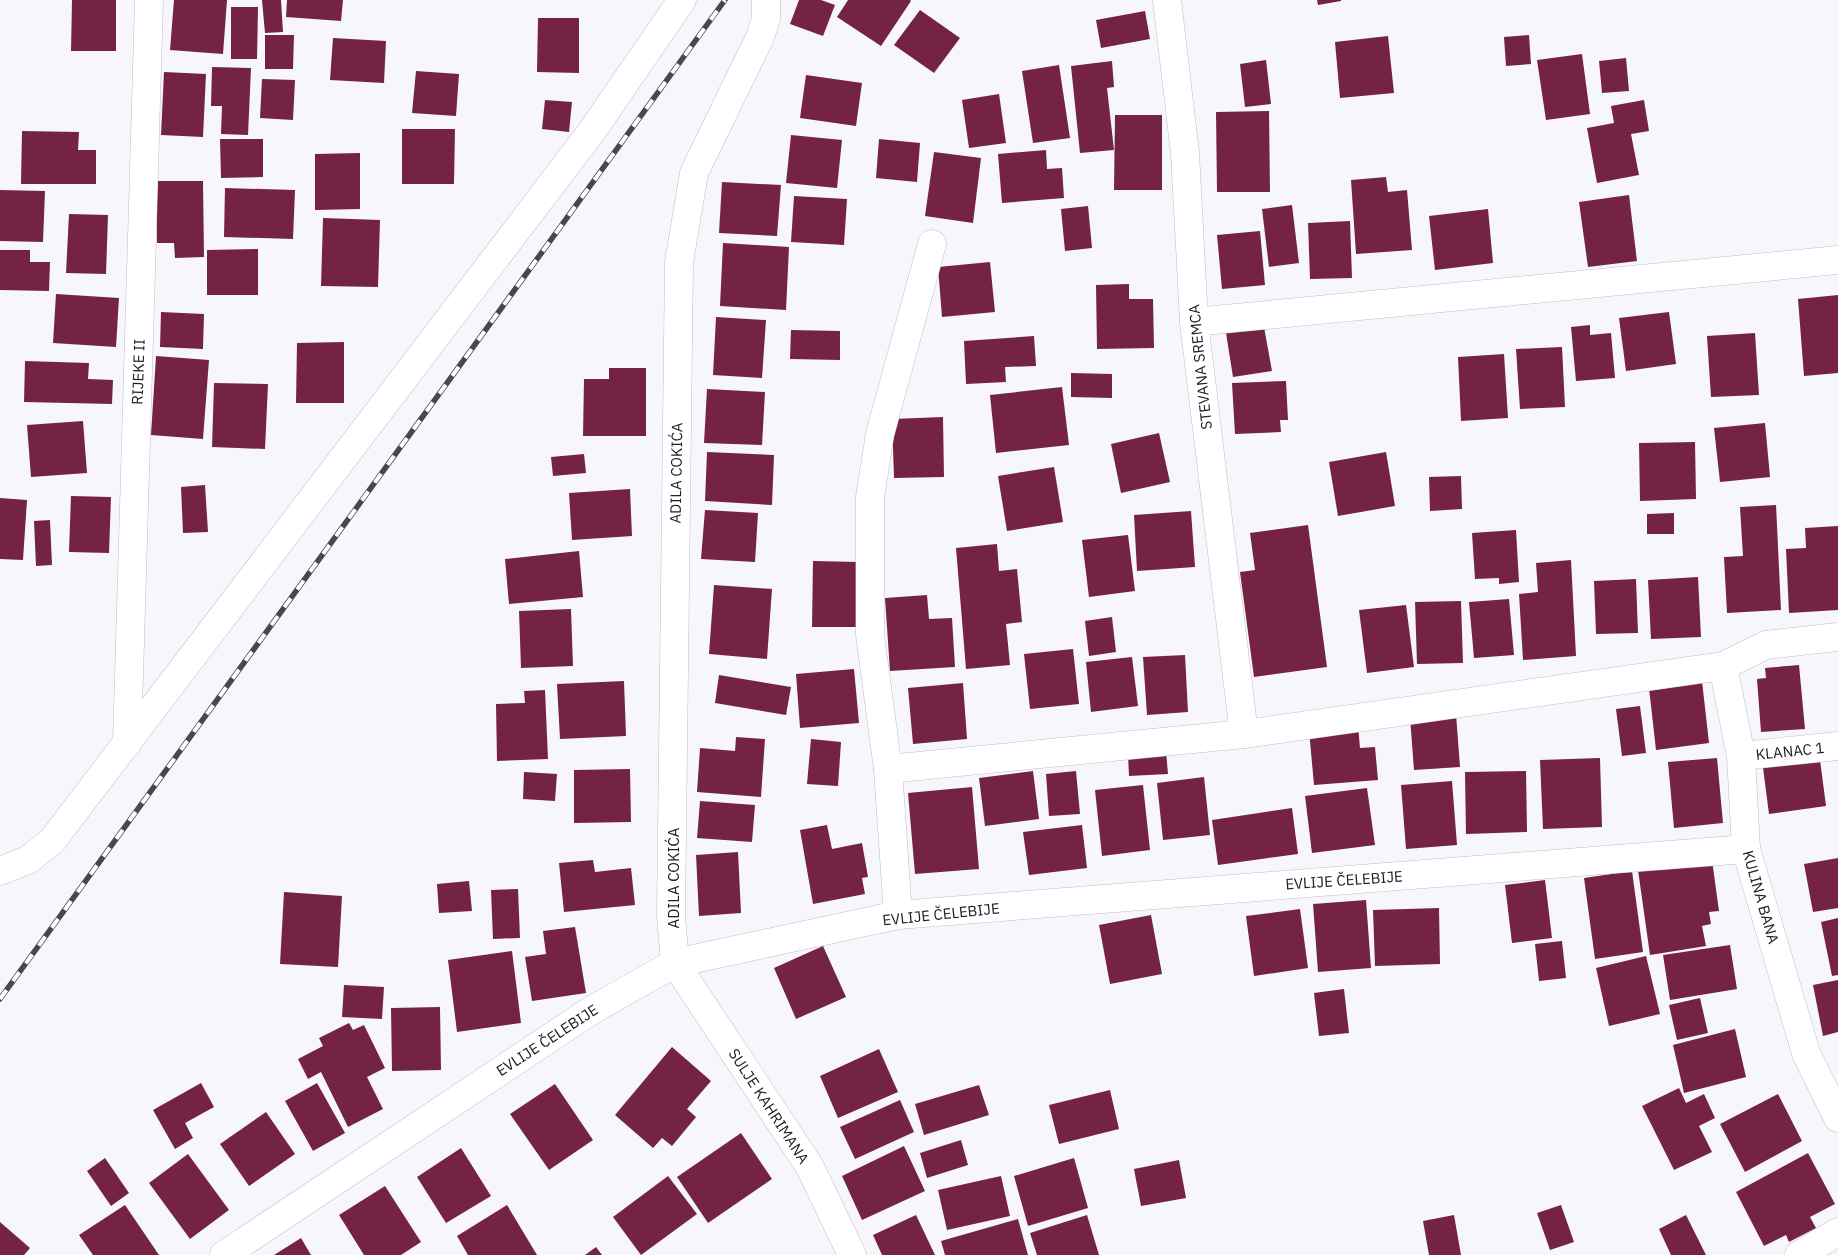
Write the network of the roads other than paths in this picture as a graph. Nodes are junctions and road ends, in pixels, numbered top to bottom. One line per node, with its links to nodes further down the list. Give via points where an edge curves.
1 (149, 0): 11 (street, RIJEKE II)
2 (682, 0): 11 (street, via 592,131)
3 (766, 0): 18 (street, ADILA COKIĆA, via 766,19 760,37 694,173 679,262 671,915)
4 (1167, 0): 7 (street, STEVANA SREMCA, via 1185,153)
5 (932, 244): 14 (street, via 880,434 870,497 870,635)
6 (1838, 260): 7 (street)
7 (1194, 322): 10 (street, STEVANA SREMCA)
8 (1838, 637): 9 (street, via 1766,645)
9 (1723, 666): 10 (street); 13 (street, KULINA BANA)
10 (1244, 734): 14 (street)
11 (127, 744): 16 (street, via 52,841 28,860)
12 (1838, 746): 13 (street, KLANAC 1)
13 (1741, 756): 15 (street, KULINA BANA)
14 (888, 769): 17 (street)
15 (1746, 849): 17 (street, EVLIJE ČELEBIJE); 19 (street, KULINA BANA, via 1806,1053)
16 (0, 871)
17 (898, 915): 18 (street, EVLIJE ČELEBIJE)
18 (675, 963): 21 (street, EVLIJE ČELEBIJE, via 592,1010); 22 (street, SULJE KAHRIMANA, via 810,1167)
19 (1838, 1118)
20 (1838, 1232): 23 (street)
21 (224, 1255)
22 (852, 1255)
23 (1799, 1255)

